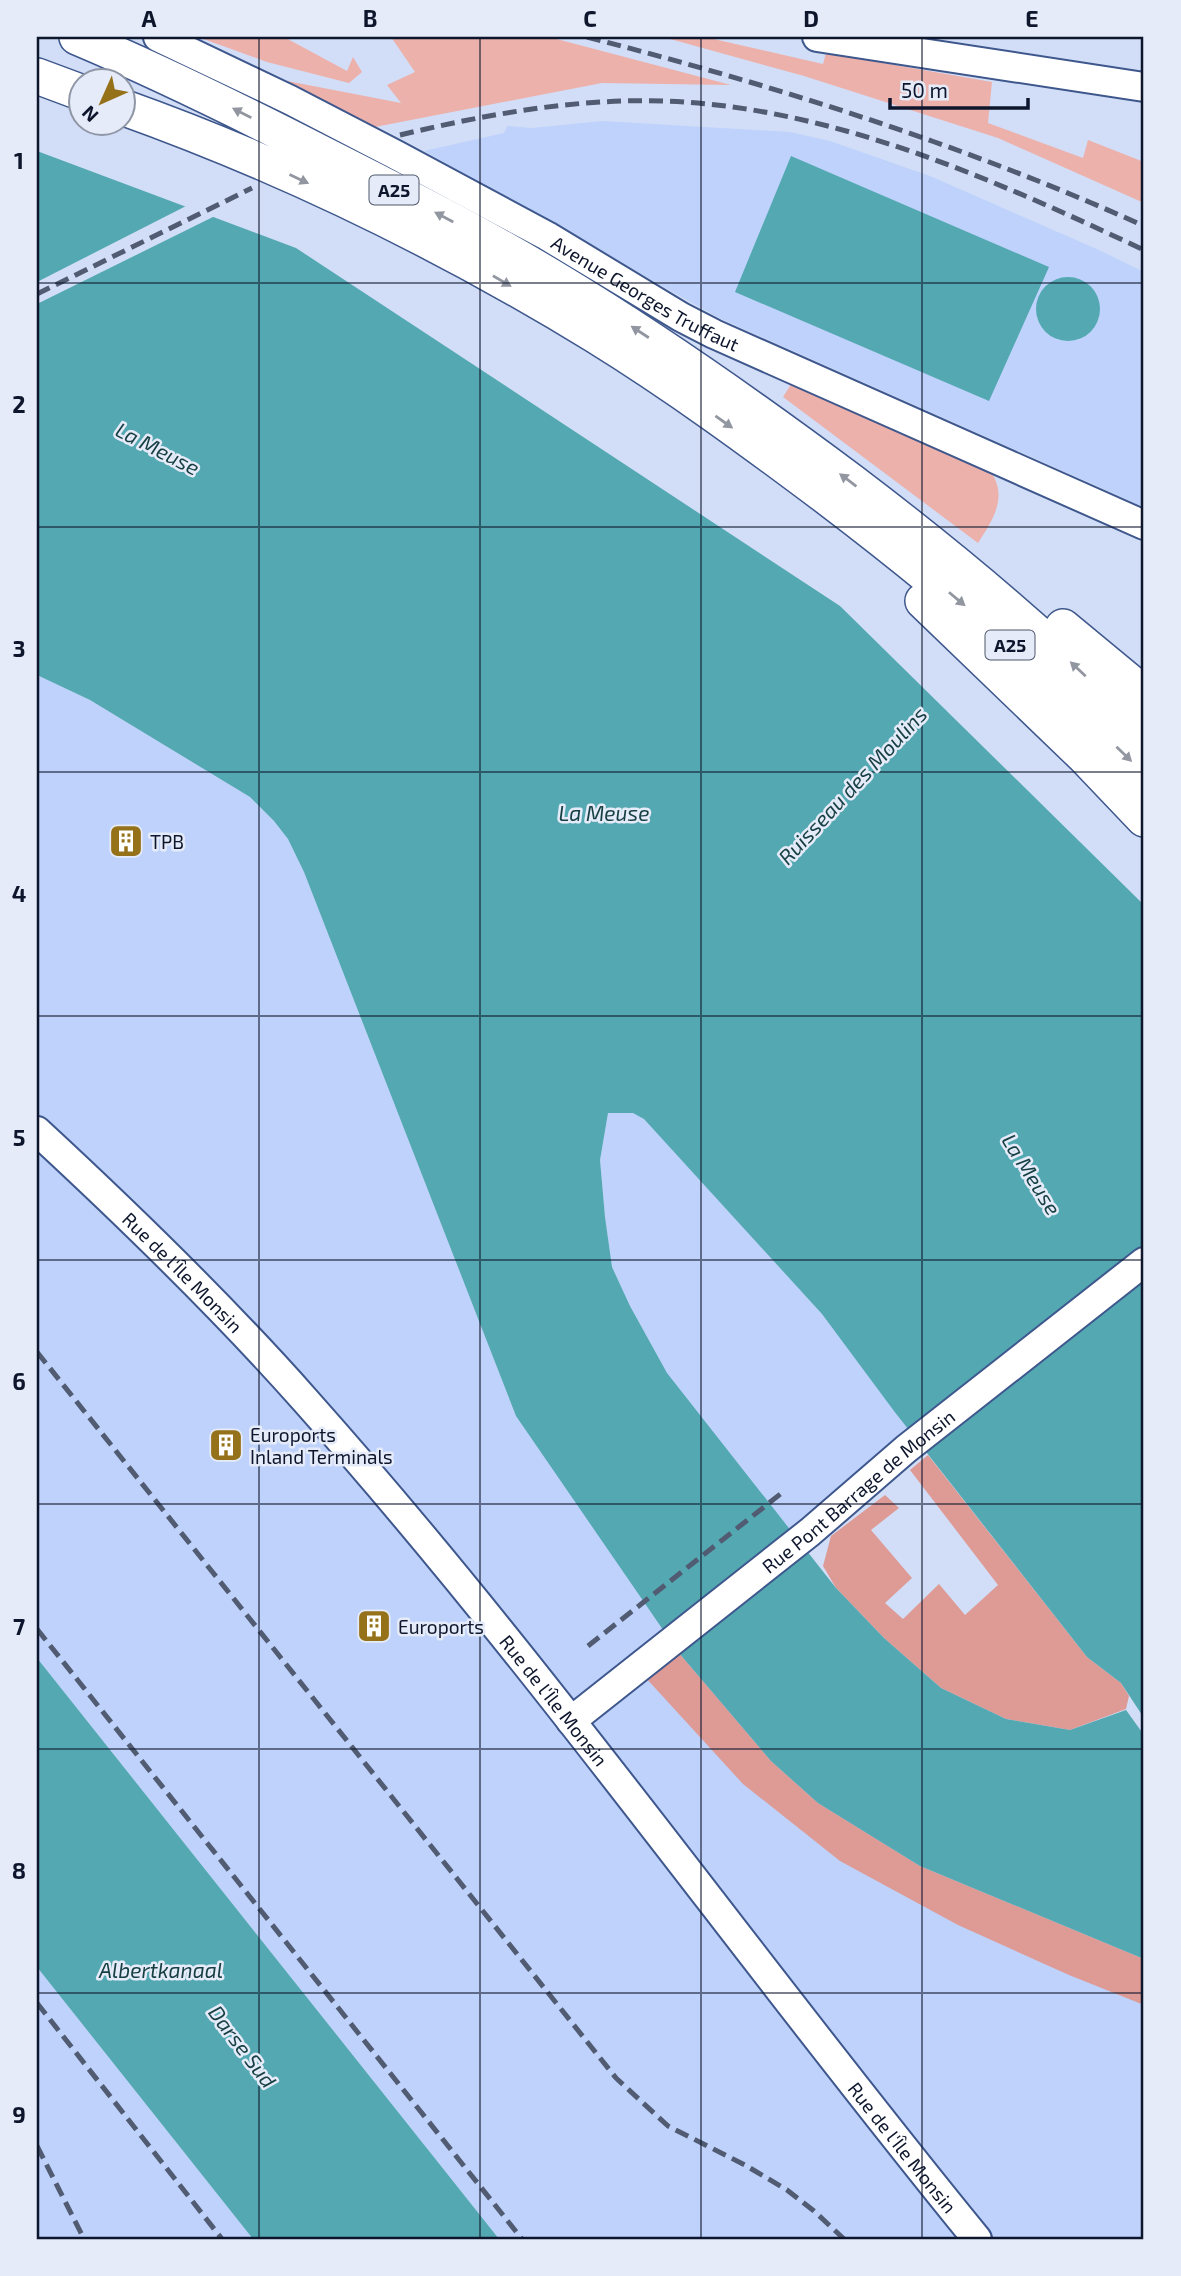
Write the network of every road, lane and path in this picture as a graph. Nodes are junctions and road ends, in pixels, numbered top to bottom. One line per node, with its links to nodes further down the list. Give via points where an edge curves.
1 (77, 37): 8 (highway, A25, one-way to 1, via 707,376 557,280 312,148 172,78)
2 (158, 37): 9 (street, Avenue Georges Truffaut, via 396,155 714,334)
3 (817, 37): 6 (street)
4 (37, 76): 5 (highway)
5 (66, 87)
6 (1144, 87)
7 (136, 112): 10 (highway, A25, one-way to 10, via 268,164 490,274 668,383)
8 (903, 521): 11 (highway, via 936,528); 12 (highway, A25, one-way to 8, via 1014,612)
9 (1144, 525)
10 (865, 526): 13 (highway, A25, one-way to 13, via 995,631); 14 (highway, A25, via 910,588)
11 (1144, 694)
12 (1144, 734)
13 (1144, 774)
14 (1144, 819)
15 (37, 1131): 17 (street, Rue de l'Île Monsin, via 180,1268 305,1400)
16 (1144, 1262): 17 (street, Rue Pont Barrage de Monsin)
17 (571, 1721): 18 (street, Rue de l'Île Monsin)
18 (977, 2239)

